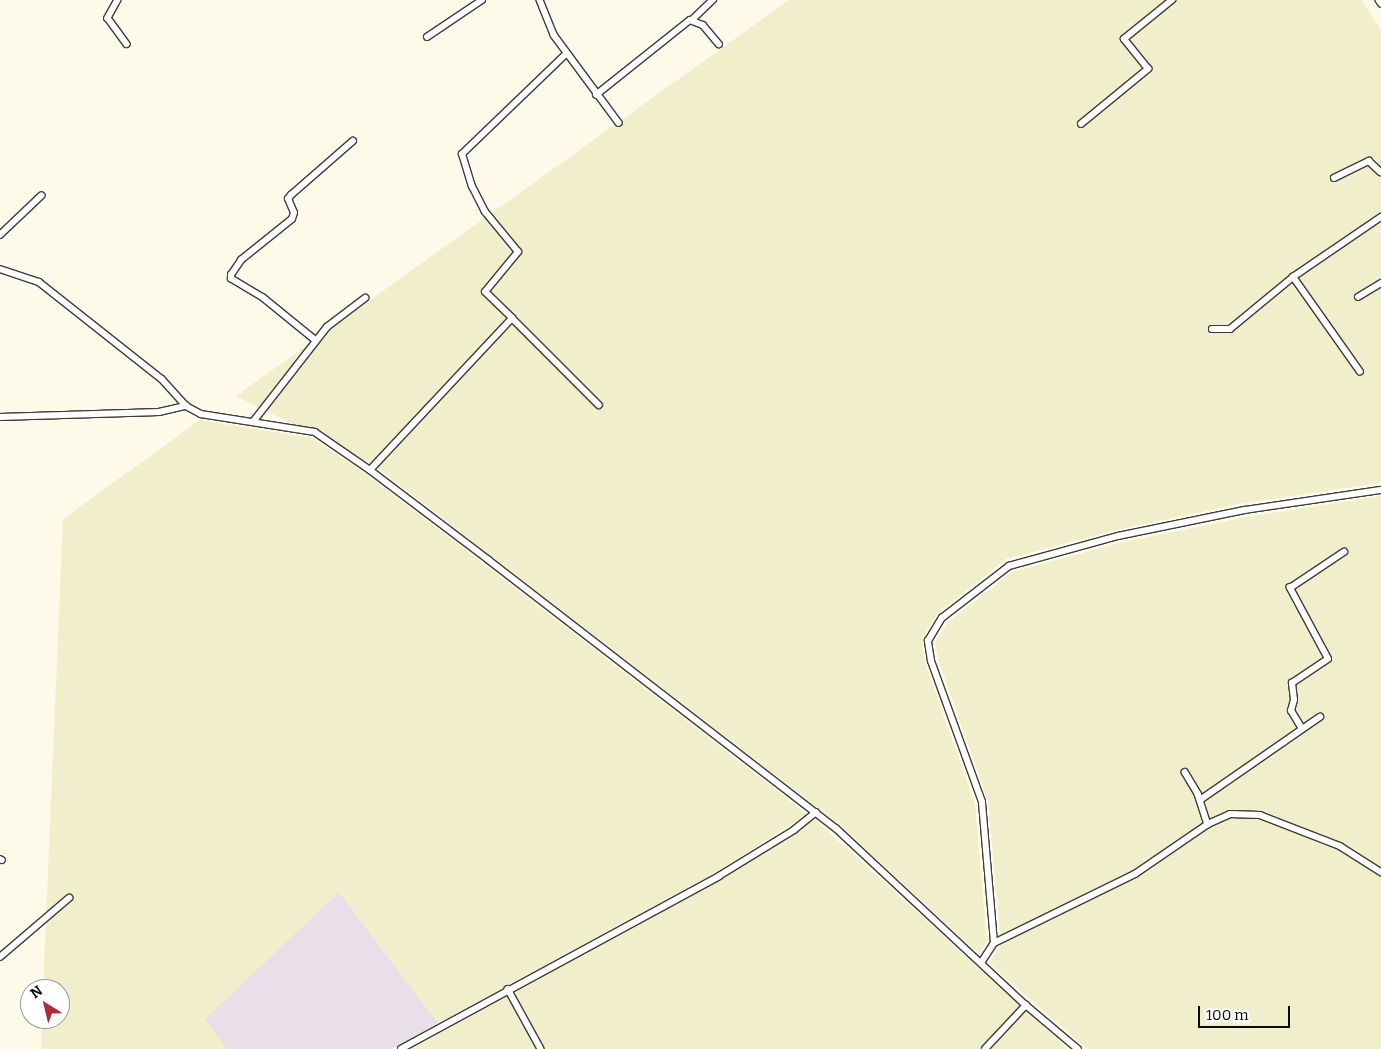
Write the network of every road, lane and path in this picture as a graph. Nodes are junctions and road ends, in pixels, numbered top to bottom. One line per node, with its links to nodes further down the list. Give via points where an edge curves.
1 (118, 0): 10 (street, via 108,18)
2 (482, 0): 9 (street)
3 (540, 0): 12 (street, via 554,35)
4 (713, 0): 8 (street)
5 (1172, 0): 15 (street, via 1124,38 1148,69)
6 (1379, 0): 7 (street)
7 (1381, 3)
8 (692, 20): 11 (street, via 703,24); 13 (street)
9 (427, 37)
10 (128, 44)
11 (719, 44)
12 (566, 54): 13 (street); 27 (street, via 462,154 472,187 485,212 518,252 499,271 485,292)
13 (596, 95): 14 (street)
14 (618, 123)
15 (1081, 124)
16 (353, 141): 29 (street, via 291,195 288,199 294,214 292,219 241,260 231,274 231,279 263,298)
17 (1381, 172): 18 (street, via 1369,161)
18 (1334, 178)
19 (41, 196): 21 (street)
20 (1381, 217): 23 (street)
21 (0, 235)
22 (0, 269): 32 (street, via 39,282 162,379)
23 (1293, 277): 28 (street, via 1230,329); 30 (street)
24 (1381, 283): 25 (street)
25 (1358, 297)
26 (365, 298): 29 (street, via 333,321)
27 (512, 318): 31 (street); 35 (street)
28 (1212, 329)
29 (316, 341): 34 (street)
30 (1360, 372)
31 (599, 405)
32 (186, 406): 33 (street, via 159,412); 34 (street, via 201,414)
33 (0, 417)
34 (253, 422): 35 (street, via 315,432)
35 (370, 470): 42 (street)
36 (1381, 490): 46 (street, via 1245,510 1136,532 1009,566 942,618 928,641 931,661 982,802)
37 (1344, 552): 39 (street, via 1290,588 1328,659 1292,683 1294,700 1290,711)
38 (1320, 717): 39 (street)
39 (1302, 729): 41 (street)
40 (1185, 772): 41 (street)
41 (1200, 800): 43 (street)
42 (816, 812): 48 (street); 49 (street, via 794,830 719,876)
43 (1208, 824): 44 (street, via 1230,814 1260,815 1340,846); 46 (street, via 1135,874)
44 (1381, 872)
45 (69, 898): 47 (street)
46 (994, 943): 48 (street)
47 (0, 957)
48 (981, 964): 50 (street)
49 (508, 989): 51 (street); 52 (street)
50 (1026, 1005): 53 (street); 54 (street)
51 (401, 1049)
52 (541, 1049)
53 (985, 1049)
54 (1078, 1049)

